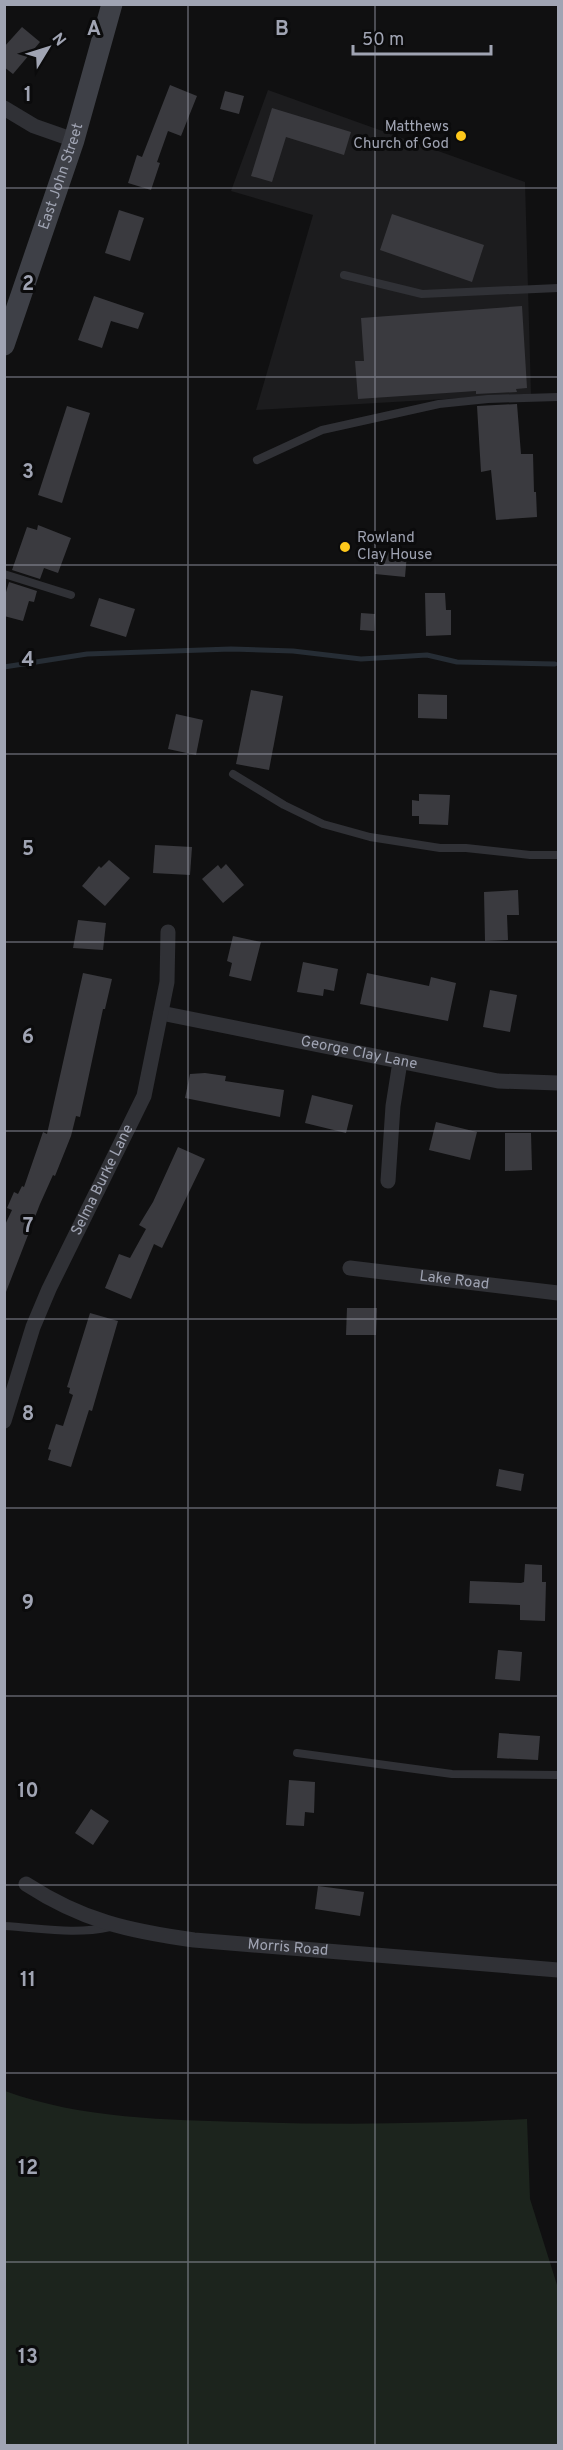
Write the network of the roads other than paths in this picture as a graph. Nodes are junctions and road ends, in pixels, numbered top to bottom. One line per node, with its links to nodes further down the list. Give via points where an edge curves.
1 (112, 4): 3 (main road, East John Street)
2 (4, 108): 3 (street, via 34,126)
3 (74, 140): 6 (main road, East John Street)
4 (344, 275): 5 (lane, via 422,294)
5 (558, 288)
6 (4, 345)
7 (558, 397): 8 (lane, via 439,404 322,430)
8 (257, 460)
9 (4, 574): 10 (lane)
10 (71, 595)
11 (233, 774): 12 (lane, via 323,824 370,837 440,848)
12 (558, 855)
13 (168, 932): 14 (street, Selma Burke Lane, via 167,982)
14 (161, 1013): 15 (street, George Clay Lane); 20 (street, Selma Burke Lane, via 144,1096 49,1288)
15 (400, 1062): 16 (street, George Clay Lane, via 498,1081); 17 (street)
16 (558, 1083)
17 (388, 1181)
18 (350, 1268): 19 (street, Lake Road)
19 (558, 1293)
20 (4, 1421)
21 (297, 1753): 22 (lane, via 452,1773)
22 (558, 1775)
23 (27, 1884): 25 (street, Morris Road, via 53,1902)
24 (4, 1926): 25 (lane, via 58,1932)
25 (116, 1926): 26 (street, Morris Road, via 194,1940)
26 (558, 1970)

